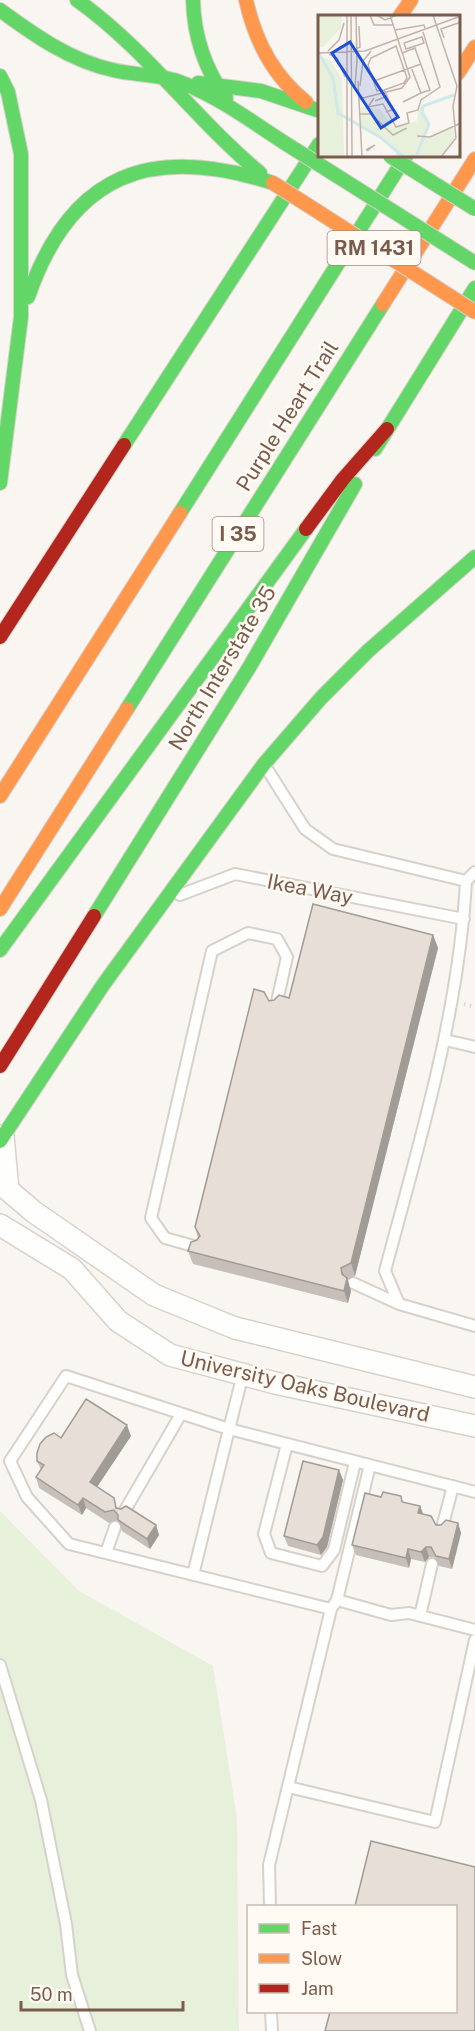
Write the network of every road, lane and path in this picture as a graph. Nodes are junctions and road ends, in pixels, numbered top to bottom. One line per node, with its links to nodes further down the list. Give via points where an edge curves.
1 (77, 0): 10 (main road, RM 1431, via 124,34)
2 (193, 0): 11 (main road, via 193,20 204,63)
3 (246, 0): 12 (main road, via 272,66 296,95)
4 (411, 0): 6 (main road)
5 (0, 10): 10 (main road, RM 1431, via 83,61 110,70)
6 (401, 15)
7 (475, 47): 8 (main road)
8 (460, 71)
9 (0, 76): 23 (main road, via 8,92 21,154)
10 (167, 77): 11 (main road); 13 (main road, RM 1431); 18 (main road, RM 1431, via 212,133)
11 (216, 86): 12 (main road, via 261,91); 13 (main road)
12 (318, 111)
13 (249, 120): 20 (main road, RM 1431, bridge)
14 (318, 146): 27 (main road)
15 (393, 158): 19 (main road, bridge)
16 (405, 158): 29 (main road, Purple Heart Trail / I 35)
17 (475, 159): 33 (main road, Purple Heart Trail / I 35)
18 (273, 183): 22 (main road, RM 1431, bridge); 23 (main road, via 246,173 192,164 158,166 120,178 88,198 60,229 41,261)
19 (475, 209)
20 (475, 262)
21 (475, 288): 24 (main road, North Interstate 35)
22 (475, 312)
23 (21, 317): 25 (main road)
24 (387, 429): 35 (main road, via 344,479); 39 (main road, North Interstate 35, via 250,666)
25 (0, 483)
26 (475, 557): 28 (main road, via 368,651)
27 (0, 637)
28 (264, 764): 31 (lane, via 304,829 333,849); 32 (main road)
29 (0, 796)
30 (475, 872): 31 (lane)
31 (466, 881): 34 (lane)
32 (161, 904): 34 (lane, Ikea Way, via 236,874); 40 (main road)
33 (0, 909)
34 (464, 919): 37 (lane)
35 (0, 950)
36 (276, 1006): 42 (lane, via 287,957 277,939 248,933 212,951 151,1218 165,1238)
37 (445, 1040): 38 (lane); 44 (lane, via 385,1271)
38 (475, 1047)
39 (0, 1066)
40 (2, 1138): 47 (street, University Oaks Boulevard, via 8,1190 154,1295 235,1328)
41 (0, 1225): 46 (street, University Oaks Boulevard, via 72,1269 118,1321 170,1355)
42 (197, 1247)
43 (353, 1283): 44 (lane)
44 (399, 1304): 45 (lane)
45 (475, 1326)
46 (243, 1374): 49 (street, University Oaks Boulevard); 50 (lane)
47 (475, 1387)
48 (181, 1414): 50 (lane); 56 (lane); 59 (lane, via 66,1376 10,1461 27,1497 69,1544)
49 (475, 1426)
50 (229, 1429): 51 (lane); 61 (lane)
51 (287, 1444): 52 (lane); 52 (lane, via 264,1534 271,1553 322,1566 334,1550)
52 (355, 1462): 53 (lane)
53 (370, 1465): 54 (lane); 62 (lane)
54 (453, 1486): 55 (lane); 58 (lane)
55 (475, 1492)
56 (124, 1512)
57 (115, 1527): 59 (lane)
58 (441, 1528)
59 (106, 1553): 61 (lane)
60 (432, 1564): 63 (lane)
61 (193, 1575): 62 (lane)
62 (334, 1604): 63 (lane, via 391,1615); 67 (lane)
63 (420, 1616): 64 (lane)
64 (475, 1630)
65 (475, 1640): 67 (lane, via 435,1822)
66 (0, 1665): 70 (lane, via 41,1800 72,1975)
67 (288, 1787): 68 (lane, via 269,1865)
68 (270, 1905)
69 (271, 2013): 71 (lane)
70 (90, 2031)
71 (272, 2031)

